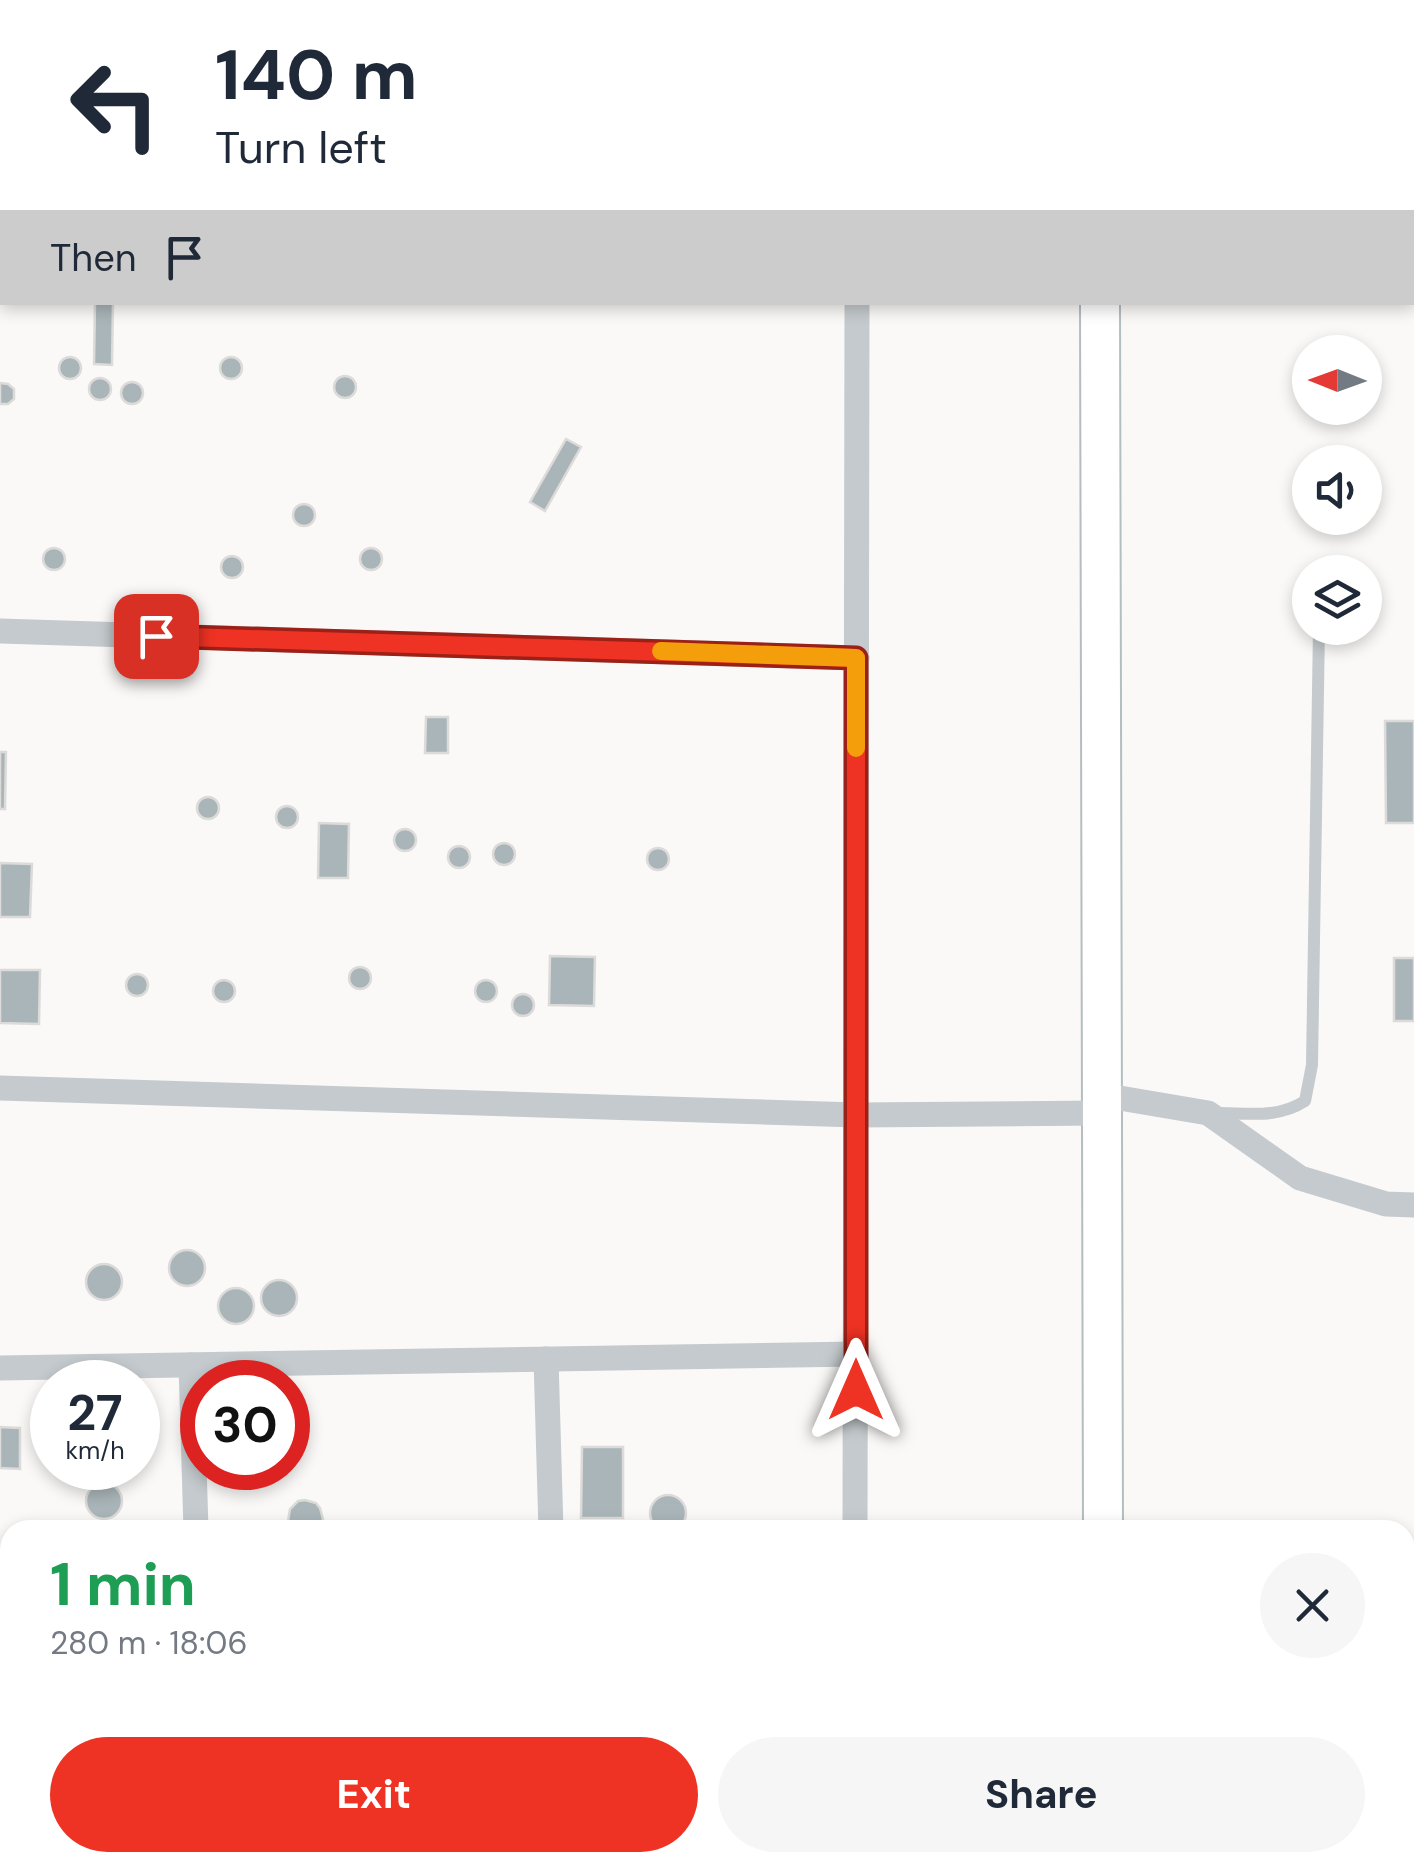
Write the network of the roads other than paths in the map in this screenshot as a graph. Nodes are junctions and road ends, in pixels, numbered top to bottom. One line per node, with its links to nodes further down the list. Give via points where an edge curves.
1 (857, 305): 5 (street)
2 (1100, 305): 7 (main road)
3 (0, 630): 5 (street)
4 (1319, 645): 8 (lane, via 1306,1102 1274,1114)
5 (856, 658): 9 (street)
6 (0, 1088): 9 (street)
7 (1102, 1104): 8 (street); 9 (street); 20 (main road)
8 (1208, 1113): 10 (street, via 1300,1178 1386,1204)
9 (856, 1115): 11 (street)
10 (1414, 1205)
11 (856, 1354): 12 (street); 19 (street)
12 (546, 1359): 13 (street); 18 (street)
13 (310, 1363)
14 (180, 1365): 15 (street)
15 (0, 1368)
16 (195, 1490): 17 (street)
17 (196, 1520)
18 (551, 1520)
19 (856, 1520)
20 (1103, 1520)

